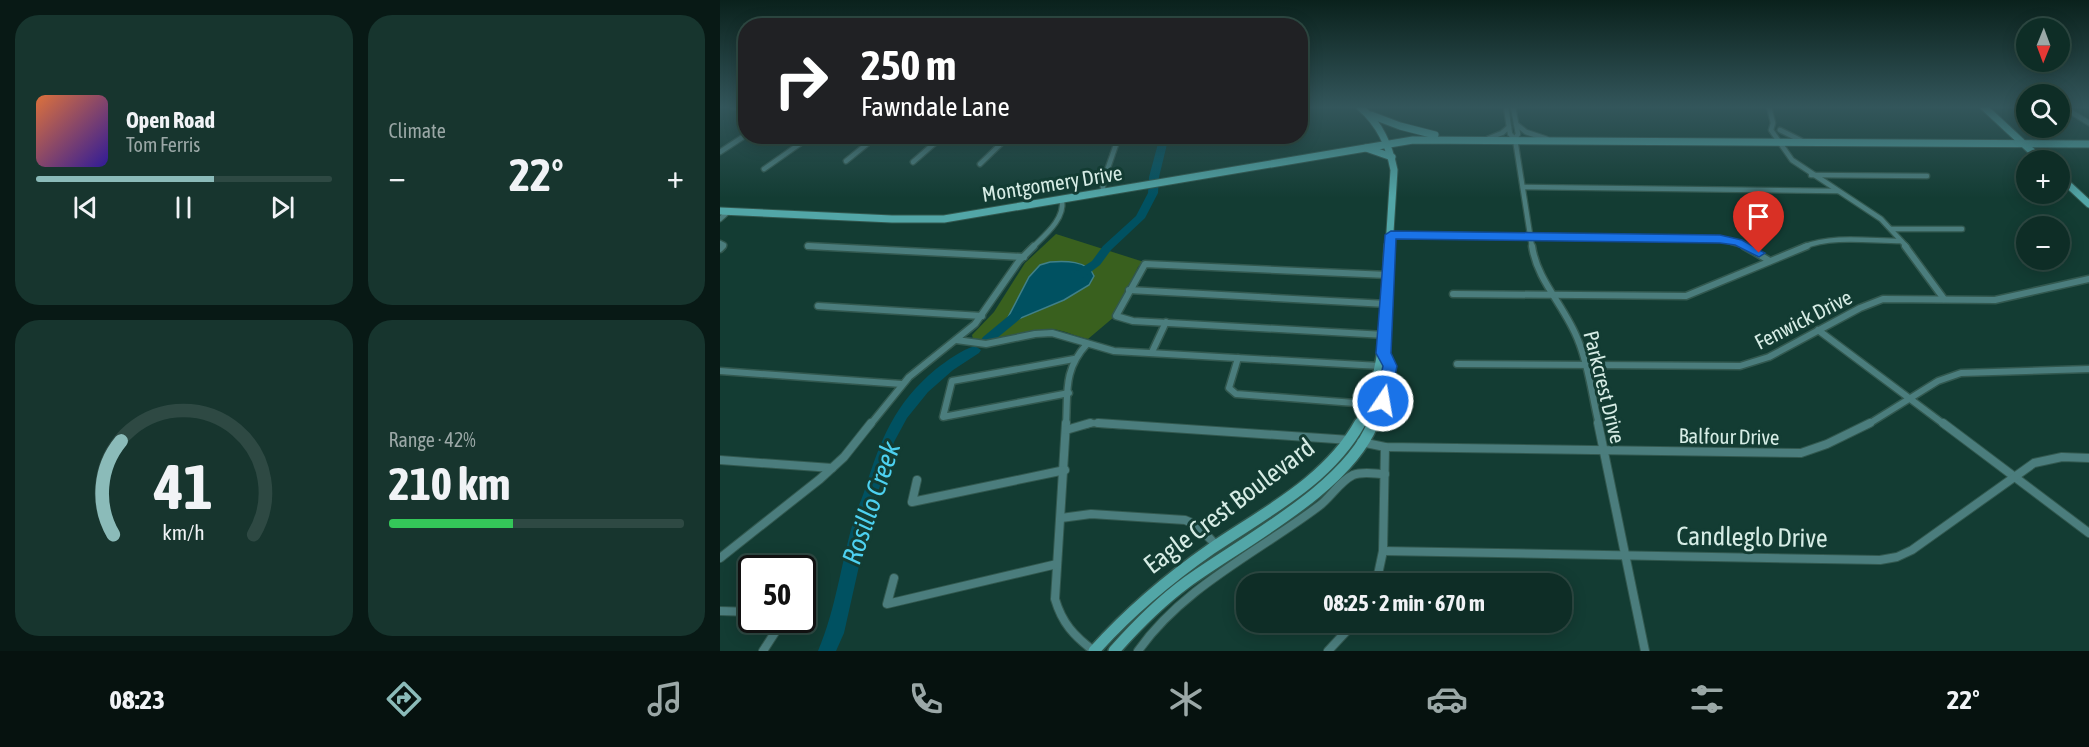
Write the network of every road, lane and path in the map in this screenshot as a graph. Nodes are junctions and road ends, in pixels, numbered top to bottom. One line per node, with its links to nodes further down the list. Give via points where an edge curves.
1 (1373, 137): 26 (main road)
2 (1385, 137): 18 (main road, Eagle Crest Boulevard)
3 (1450, 137): 11 (main road)
4 (1491, 137): 12 (street)
5 (1541, 137): 14 (street)
6 (1777, 137): 16 (street)
7 (1782, 137): 16 (street)
8 (1795, 137): 17 (street)
9 (2016, 137): 19 (main road)
10 (1416, 139): 11 (main road, Montgomery Drive); 18 (main road, Montgomery Drive); 29 (main road)
11 (1458, 139): 12 (main road)
12 (1487, 139): 13 (main road)
13 (1515, 139): 14 (main road); 37 (street, Parkcrest Drive)
14 (1546, 139): 16 (main road)
15 (738, 140): 28 (street)
16 (1779, 141): 17 (main road); 34 (street, via 1794,163)
17 (1802, 141): 19 (main road)
18 (1387, 142): 26 (main road, Montgomery Drive); 29 (main road, Eagle Crest Boulevard)
19 (2022, 143): 25 (main road); 27 (main road)
20 (800, 144): 33 (street)
21 (867, 144): 30 (street)
22 (933, 144): 31 (street)
23 (1001, 144): 32 (street)
24 (1117, 144): 39 (street)
25 (2089, 144)
26 (1357, 148): 29 (main road); 39 (main road, Montgomery Drive)
27 (2030, 150)
28 (720, 152)
29 (1392, 156): 45 (main road, Eagle Crest Boulevard)
30 (846, 161)
31 (912, 162)
32 (980, 164)
33 (764, 169)
34 (1810, 175): 35 (street); 38 (street)
35 (1927, 176)
36 (2070, 186): 41 (main road)
37 (1523, 188): 38 (street); 46 (street, Parkcrest Drive)
38 (1838, 191): 43 (street, via 1874,212)
39 (1102, 193): 40 (main road, Montgomery Drive)
40 (1062, 200): 42 (main road, Montgomery Drive, via 928,220); 51 (street, via 1055,224)
41 (2089, 204)
42 (722, 213)
43 (1892, 229): 44 (street); 47 (street)
44 (1962, 229)
45 (1391, 235): 46 (street); 53 (main road, Eagle Crest Boulevard)
46 (1531, 237): 52 (street, via 1720,239 1749,247); 57 (street, Parkcrest Drive, via 1534,261)
47 (1901, 242): 52 (street, via 1822,241); 58 (street)
48 (720, 243): 50 (street, via 724,245)
49 (808, 246): 51 (street)
50 (720, 249)
51 (1024, 257): 61 (street)
52 (1770, 261): 57 (street, via 1686,296)
53 (1388, 275): 55 (street, via 1150,264 1141,268); 59 (main road, Eagle Crest Boulevard)
54 (2089, 279): 58 (street, Fenwick Drive, via 1995,300)
55 (1129, 290): 59 (street); 62 (street, via 1116,314 1119,319)
56 (1453, 294): 57 (street)
57 (1554, 295): 74 (street, Parkcrest Drive, via 1576,334)
58 (1944, 299): 63 (street, Fenwick Drive, via 1883,300)
59 (1387, 303): 64 (main road, Eagle Crest Boulevard)
60 (818, 306): 61 (street)
61 (982, 316): 65 (street)
62 (1166, 322): 64 (street); 67 (street)
63 (1818, 330): 74 (street, Fenwick Drive, via 1769,357 1740,366); 79 (street)
64 (1385, 335): 68 (main road, Eagle Crest Boulevard)
65 (956, 340): 66 (street, via 986,344 1052,333); 77 (street)
66 (1087, 344): 67 (street, via 1114,351); 70 (street)
67 (1152, 352): 69 (street)
68 (1383, 353): 72 (main road, Eagle Crest Boulevard); 73 (main road)
69 (1239, 358): 72 (street); 80 (street, via 1229,388 1236,394)
70 (1074, 359): 78 (street); 78 (street, via 952,381 944,417)
71 (1457, 363): 74 (street, Fenwick Drive)
72 (1376, 366): 73 (street); 80 (main road, Eagle Crest Boulevard)
73 (1390, 366): 83 (main road, Eagle Crest Boulevard, via 1383,401)
74 (1584, 366): 85 (street, Parkcrest Drive)
75 (2089, 369): 79 (street, Balfour Drive, via 1962,372 1938,381)
76 (720, 371): 77 (street)
77 (902, 384): 88 (street)
78 (1069, 393): 81 (street)
79 (1910, 400): 85 (street, Balfour Drive, via 1829,444 1801,453); 91 (street)
80 (1368, 404): 82 (main road, Eagle Crest Boulevard)
81 (1066, 430): 82 (street, Balfour Drive, via 1092,423); 89 (street)
82 (1350, 440): 83 (street, Balfour Drive); 95 (main road, Eagle Crest Boulevard, via 1305,485)
83 (1363, 442): 84 (street, Balfour Drive); 108 (main road, Eagle Crest Boulevard, via 1318,491 1170,595)
84 (1385, 447): 85 (street, Balfour Drive); 90 (street)
85 (1605, 451): 97 (street, Parkcrest Drive)
86 (2089, 458): 91 (street, Candleglo Drive, via 2043,460)
87 (720, 460): 88 (street)
88 (832, 468): 98 (street)
89 (1065, 470): 92 (street, via 912,502); 93 (street)
90 (1385, 474): 96 (street); 109 (street, via 1363,473 1346,480 1289,529 1189,597 1158,623)
91 (2016, 478): 94 (street); 97 (street, Candleglo Drive, via 1912,549 1889,559)
92 (917, 480)
93 (1061, 518): 95 (street, via 1091,514 1185,520 1197,525); 99 (street)
94 (2089, 533)
95 (1216, 546): 107 (main road, Eagle Crest Boulevard, via 1138,604)
96 (1383, 551): 97 (street, Candleglo Drive); 100 (street)
97 (1625, 555): 111 (street, Parkcrest Drive)
98 (720, 558)
99 (1057, 564): 101 (street, via 887,604); 107 (street, via 1055,599 1060,619 1067,630)
100 (1378, 573)
101 (894, 578)
102 (720, 611): 103 (street)
103 (738, 612)
104 (775, 633): 106 (street)
105 (1345, 633): 110 (street)
106 (763, 651)
107 (1094, 651)
108 (1114, 651)
109 (1138, 651)
110 (1328, 651)
111 (1646, 651)

